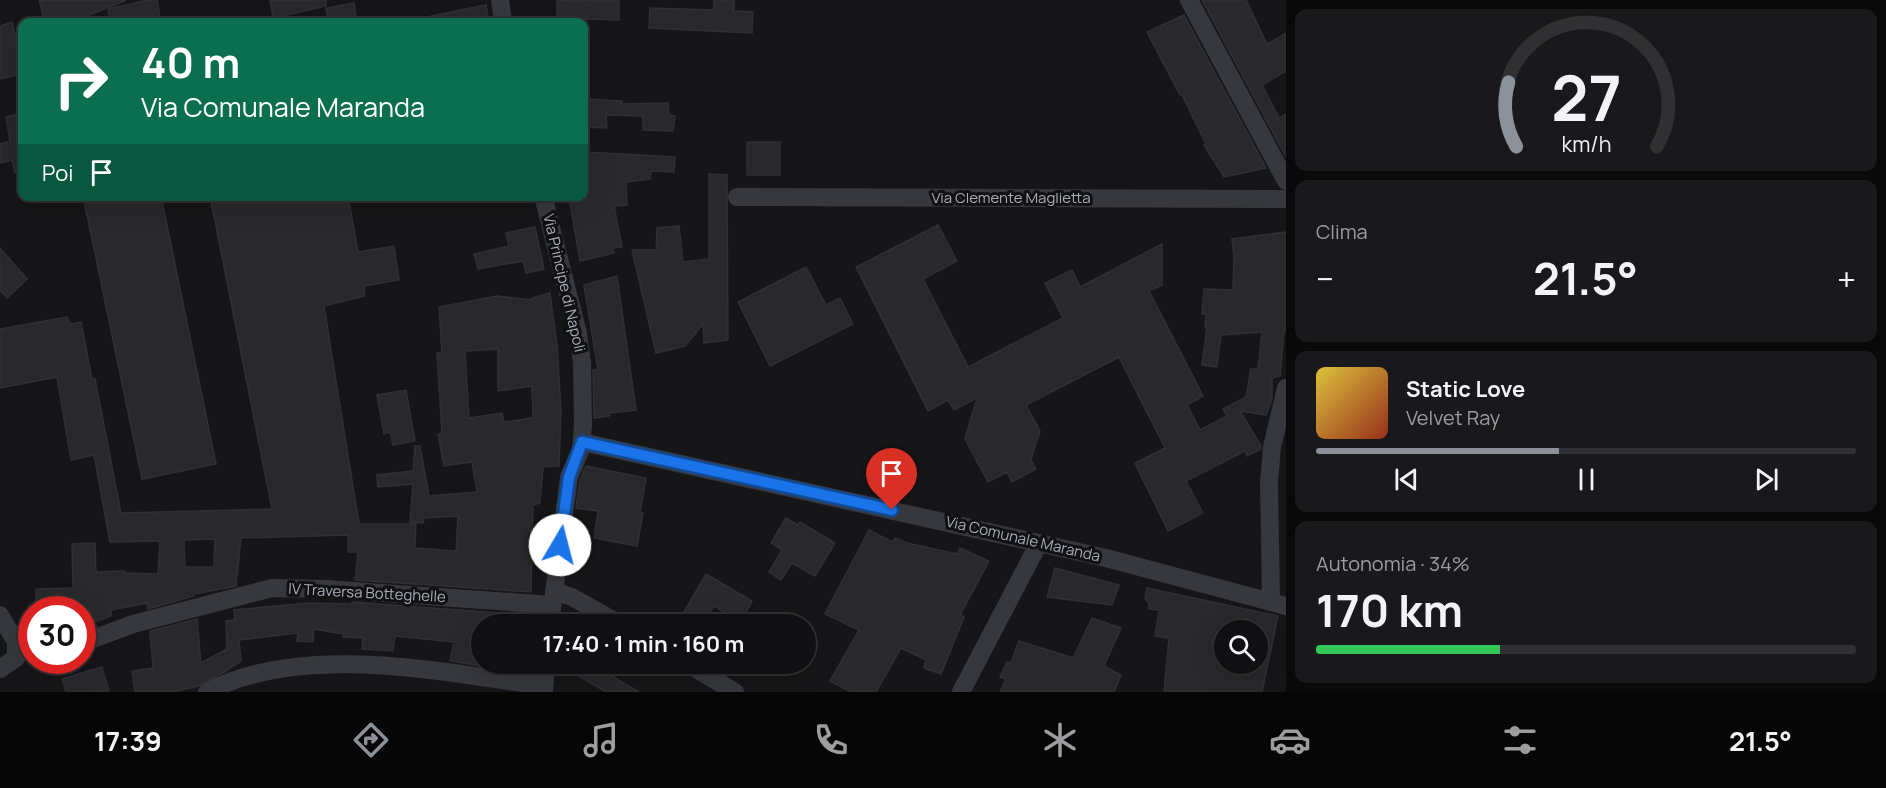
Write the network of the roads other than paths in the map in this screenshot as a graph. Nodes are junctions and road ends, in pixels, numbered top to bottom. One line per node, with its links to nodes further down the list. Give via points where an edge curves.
1 (500, 0): 3 (street)
2 (1189, 0): 4 (street)
3 (502, 18)
4 (1286, 181)
5 (737, 197): 6 (street, Via Clemente Maglietta)
6 (1286, 199)
7 (544, 201): 9 (street, Via Principe di Napoli, via 578,333)
8 (1286, 387): 12 (street, via 1272,447 1269,482)
9 (582, 442): 10 (street, Via Comunale Maranda); 11 (street, via 569,477)
10 (1039, 543): 12 (street, Via Comunale Maranda); 25 (street)
11 (553, 598): 13 (street); 14 (street, IV Traversa Botteghelle, via 572,597); 16 (street, IV Traversa Botteghelle, via 272,588 133,624)
12 (1279, 604)
13 (551, 614)
14 (602, 614)
15 (0, 615): 17 (street)
16 (96, 638)
17 (18, 646)
18 (18, 661): 19 (street)
19 (0, 669)
20 (545, 674): 22 (street)
21 (705, 674): 24 (street)
22 (544, 689): 23 (street, via 400,667 338,665 265,672 223,683)
23 (207, 692)
24 (735, 692)
25 (961, 692)

